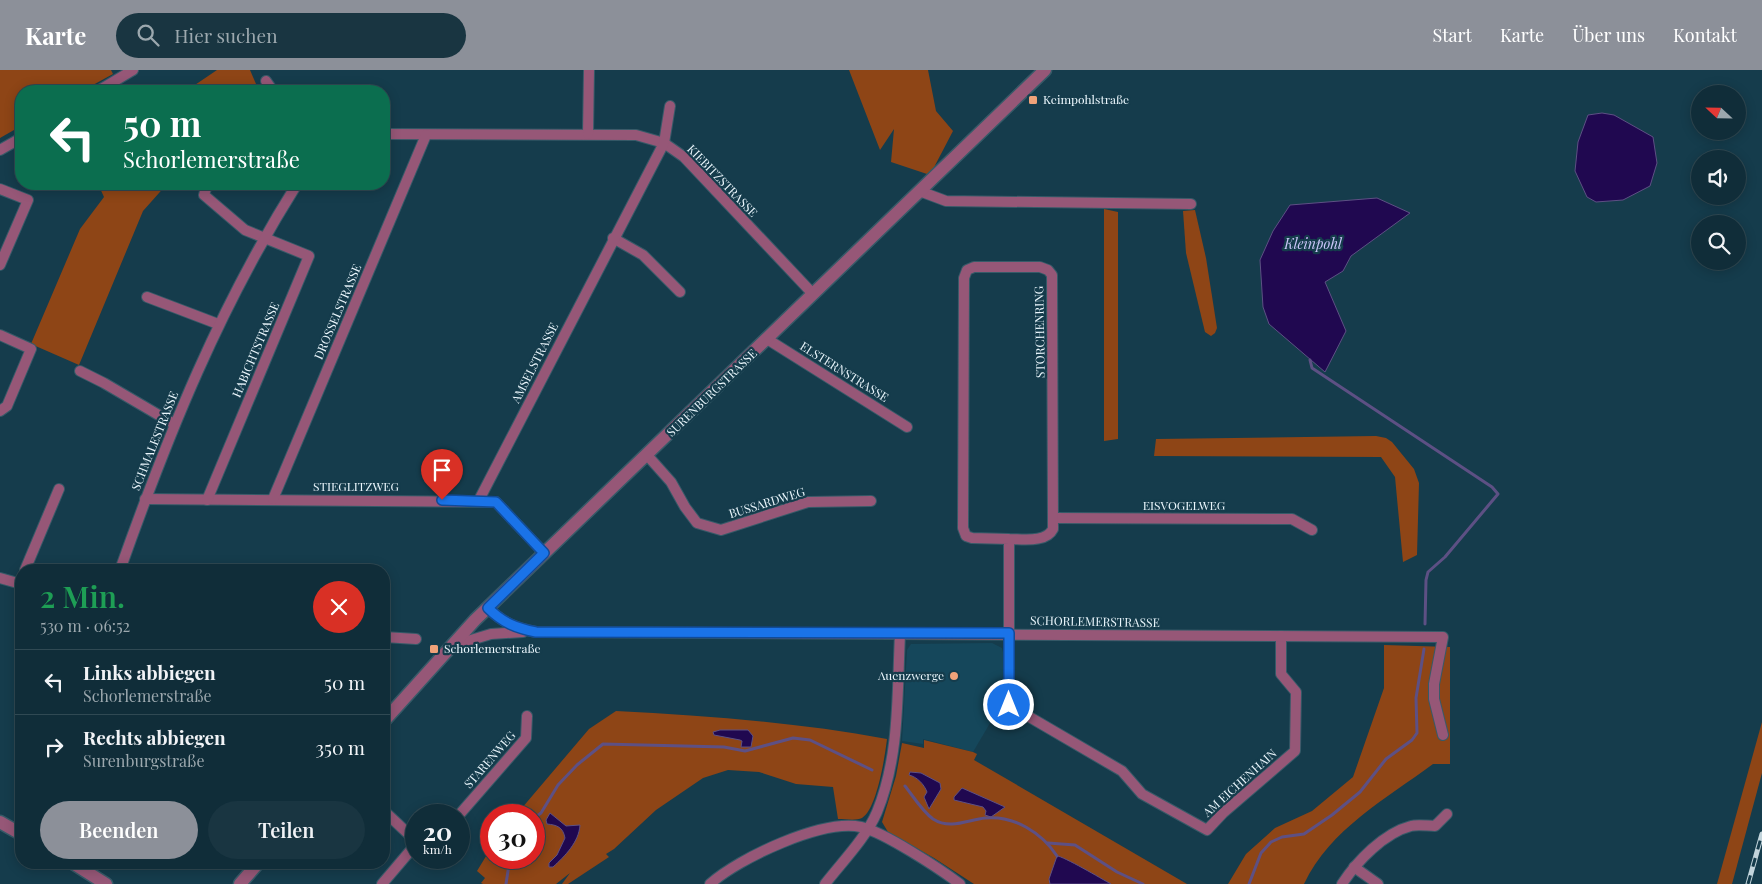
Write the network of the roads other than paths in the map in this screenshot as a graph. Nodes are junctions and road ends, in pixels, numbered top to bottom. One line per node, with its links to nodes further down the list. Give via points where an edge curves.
1 (133, 70): 5 (street)
2 (589, 70): 10 (street)
3 (1045, 70): 17 (street, SURENBURGSTRASSE)
4 (266, 81): 6 (street)
5 (108, 85)
6 (269, 85)
7 (670, 106): 12 (street, AMSELSTRASSE)
8 (390, 134): 9 (street)
9 (426, 134): 10 (street, KIEBITZSTRASSE); 35 (street, DROSSELSTRASSE)
10 (588, 134): 12 (street, KIEBITZSTRASSE, via 636,135)
11 (15, 141): 13 (street)
12 (664, 143): 19 (street, AMSELSTRASSE); 23 (street, KIEBITZSTRASSE, via 684,157)
13 (0, 150)
14 (0, 189): 21 (street, via 28,200)
15 (206, 190): 20 (street, via 204,195 245,230)
16 (293, 190): 20 (street, SCHMALESTRASSE)
17 (922, 192): 18 (street, via 946,202); 23 (street, SURENBURGSTRASSE)
18 (1191, 204)
19 (613, 238): 22 (street, via 643,255); 37 (street, AMSELSTRASSE)
20 (262, 239): 25 (street, SCHMALESTRASSE); 36 (street, HABICHTSTRASSE, via 309,256)
21 (0, 265)
22 (680, 292)
23 (813, 294): 27 (street, SURENBURGSTRASSE)
24 (147, 296): 25 (street)
25 (218, 324): 30 (street, SCHMALESTRASSE)
26 (0, 335): 29 (street, via 31,349 7,406)
27 (767, 339): 31 (street, ELSTERNSTRASSE); 32 (street, SURENBURGSTRASSE)
28 (80, 371): 30 (street)
29 (0, 411)
30 (174, 424): 34 (street, SCHMALESTRASSE)
31 (907, 426)
32 (647, 455): 38 (street, BUSSARDWEG, via 671,482 697,523 722,530 808,502); 42 (street, SURENBURGSTRASSE)
33 (59, 489): 43 (street)
34 (145, 499): 36 (street, STIEGLITZWEG); 44 (street, SCHMALESTRASSE)
35 (273, 499): 36 (street, STIEGLITZWEG); 37 (street, STIEGLITZWEG)
36 (206, 500)
37 (479, 500): 42 (street, STIEGLITZWEG, via 496,502)
38 (871, 501)
39 (1053, 518): 40 (street, EISVOGELWEG, via 1292,519); 41 (street, STORCHENRING, via 1051,534 1044,538); 41 (street, STORCHENRING, via 1052,275 1040,267 974,267 967,270 964,278 964,528 966,536 972,538)
40 (1312, 530)
41 (1009, 540): 49 (street)
42 (544, 553): 47 (street, SURENBURGSTRASSE)
43 (28, 564)
44 (122, 564)
45 (0, 578): 46 (street)
46 (15, 581)
47 (488, 608): 48 (street, SCHORLEMERSTRASSE, via 516,628); 54 (street, SURENBURGSTRASSE)
48 (536, 632): 50 (street, SCHORLEMERSTRASSE); 54 (street, SCHORLEMERSTRASSE, via 492,634)
49 (1009, 633): 50 (street, SCHORLEMERSTRASSE); 51 (street, SCHORLEMERSTRASSE); 51 (street, AM EICHENHAIN, via 1009,705 1122,772 1142,794 1207,830 1295,751 1296,692 1281,674)
50 (900, 634): 62 (street, via 890,772)
51 (1280, 636): 57 (street, SCHORLEMERSTRASSE, via 1443,637 1434,684 1434,699)
52 (390, 637): 53 (street)
53 (416, 639)
54 (451, 646): 55 (street, SURENBURGSTRASSE)
55 (390, 714)
56 (527, 716): 58 (street, STARENWEG, via 526,738)
57 (1443, 735)
58 (469, 804)
59 (1447, 814): 66 (street, via 1435,826 1412,826 1381,842)
60 (390, 817): 64 (street)
61 (0, 822): 63 (street)
62 (867, 829): 72 (street, via 838,827 781,842 746,859); 73 (street); 74 (street)
63 (15, 831)
64 (405, 831)
65 (405, 856): 71 (street)
66 (1354, 867): 75 (street); 76 (street)
67 (88, 869): 69 (street)
68 (253, 869): 70 (street)
69 (106, 884)
70 (240, 884)
71 (382, 884)
72 (710, 884)
73 (825, 884)
74 (960, 884)
75 (1342, 884)
76 (1378, 884)

